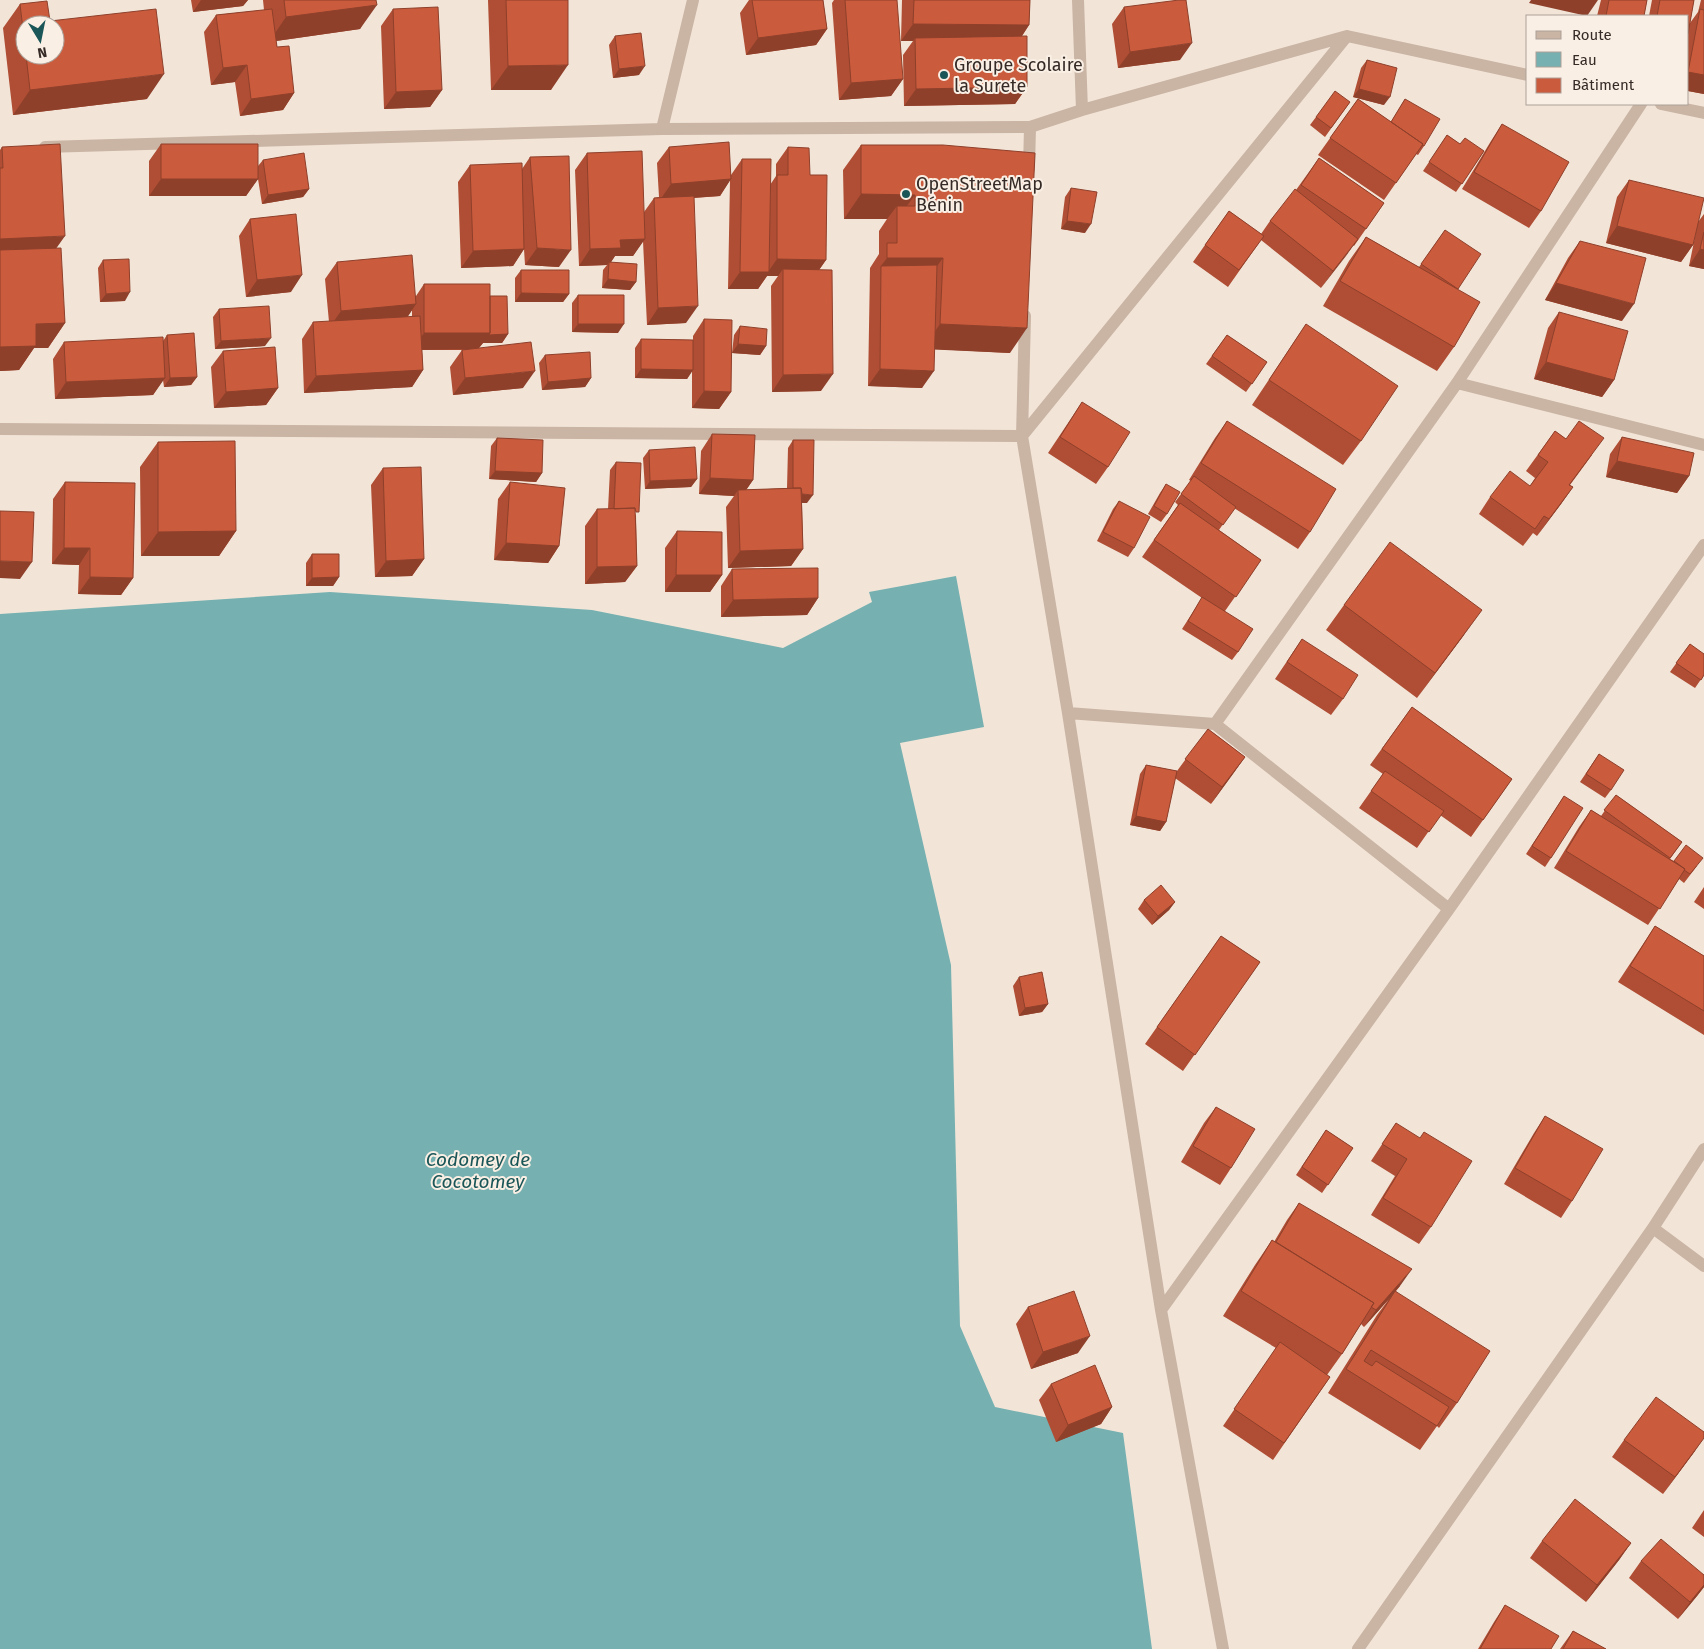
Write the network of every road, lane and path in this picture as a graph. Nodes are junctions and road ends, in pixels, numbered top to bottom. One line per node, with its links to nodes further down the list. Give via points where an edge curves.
1 (693, 0): 10 (street)
2 (1078, 0): 7 (street)
3 (1346, 36): 4 (street); 7 (street); 16 (street)
4 (1526, 75)
5 (1640, 105): 14 (street)
6 (1666, 105): 8 (street)
7 (1082, 110): 9 (street)
8 (1704, 113)
9 (1030, 127): 10 (street); 12 (street)
10 (662, 129): 11 (street)
11 (30, 147)
12 (1029, 176)
13 (1026, 306): 16 (street)
14 (1457, 383): 17 (street); 20 (street)
15 (0, 429): 16 (street)
16 (1022, 436): 19 (street)
17 (1704, 444)
18 (1704, 545): 21 (street)
19 (1068, 713): 20 (street); 25 (street)
20 (1215, 724): 21 (street)
21 (1449, 909): 25 (street)
22 (1704, 1149): 23 (street)
23 (1652, 1228): 24 (street); 27 (street)
24 (1704, 1266)
25 (1161, 1310): 26 (street)
26 (1223, 1649)
27 (1358, 1649)

